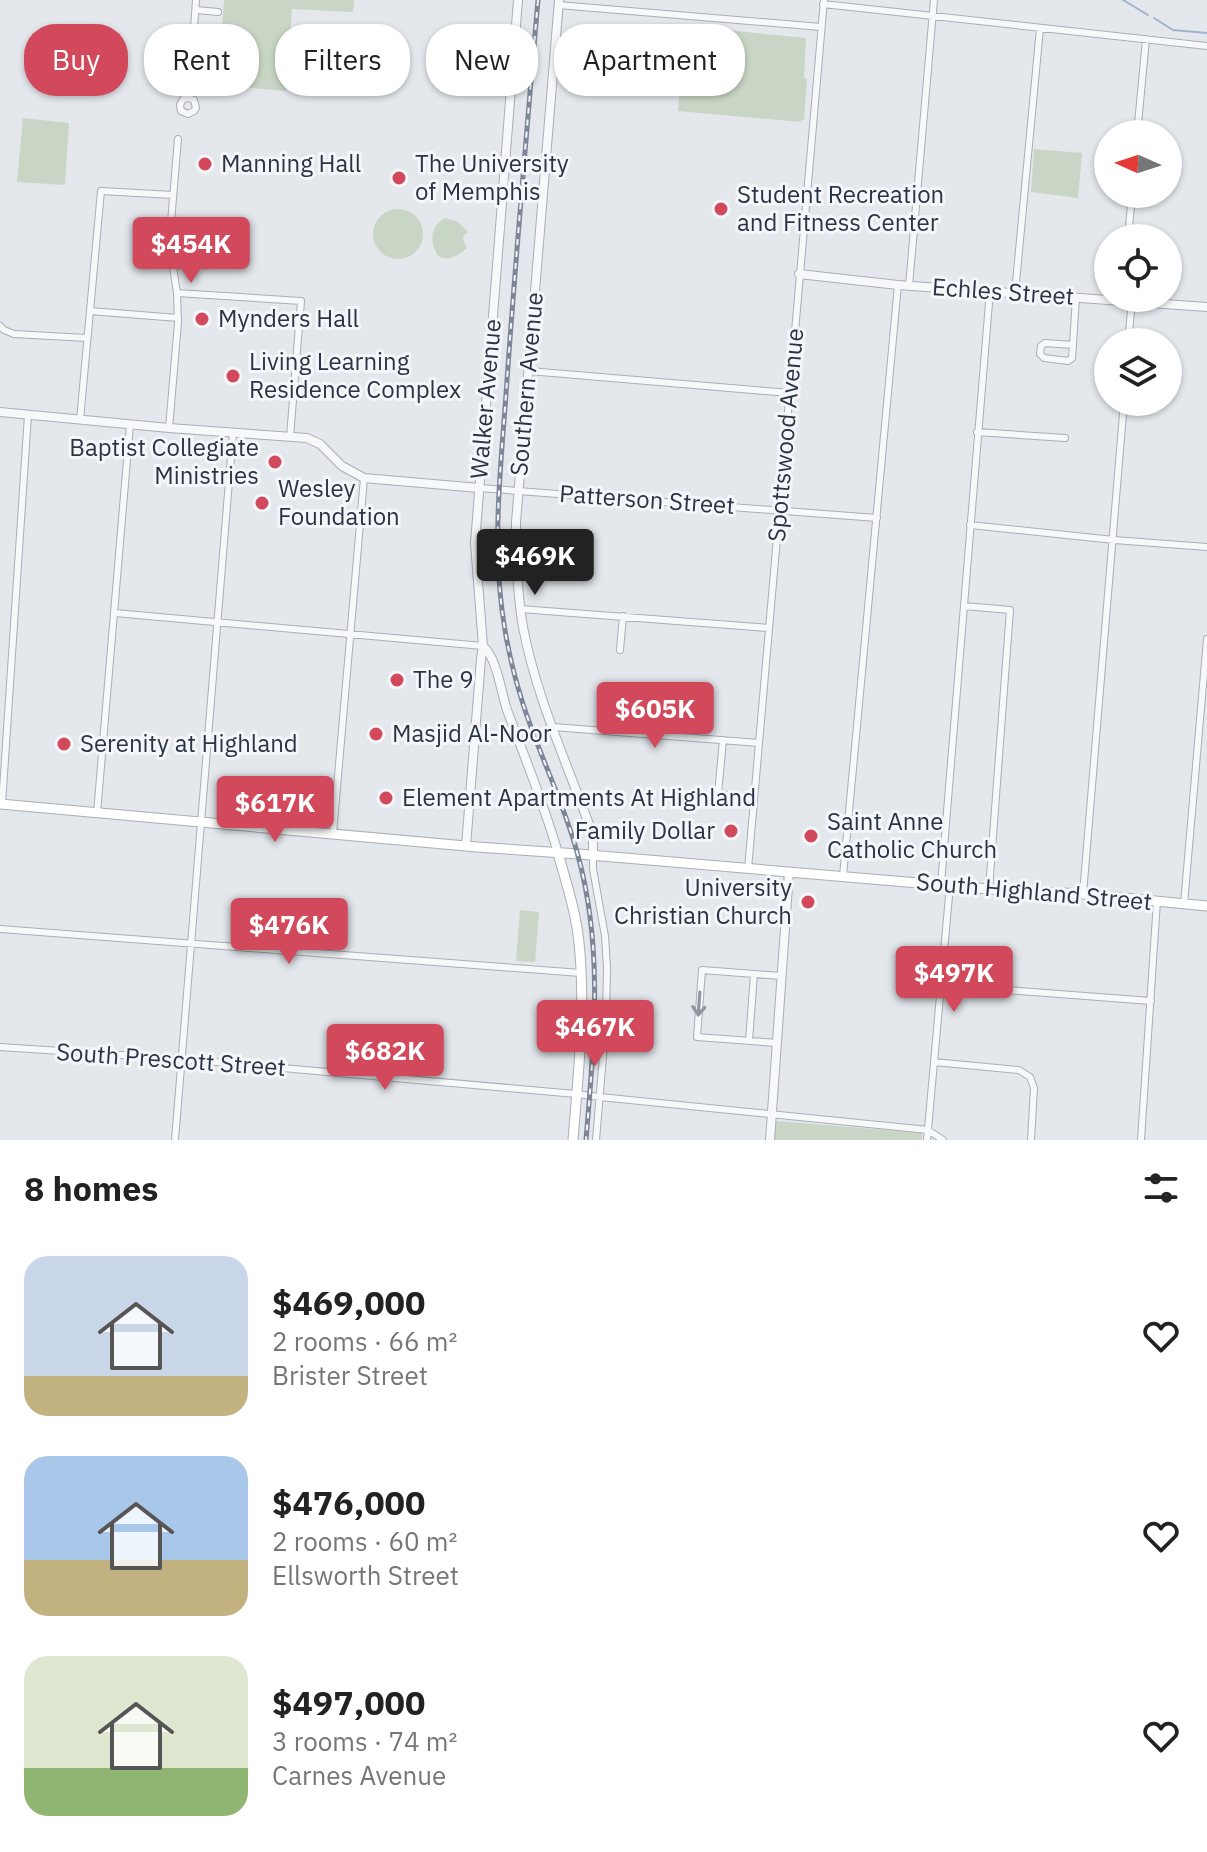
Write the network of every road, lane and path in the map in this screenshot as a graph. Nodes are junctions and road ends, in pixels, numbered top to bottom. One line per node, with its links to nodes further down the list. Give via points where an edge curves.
1 (196, 0): 6 (street)
2 (518, 0): 45 (street, Walker Avenue)
3 (934, 0): 8 (street)
4 (823, 2): 8 (street); 9 (street, Spottswood Avenue)
5 (559, 3): 9 (street); 32 (street, Southern Avenue)
6 (196, 10): 7 (street); 13 (street)
7 (218, 12)
8 (933, 17): 10 (street); 19 (street)
9 (821, 27): 17 (street, Spottswood Avenue)
10 (1040, 28): 11 (street); 22 (street)
11 (1146, 39): 12 (street); 14 (street)
12 (1207, 46)
13 (189, 98)
14 (1138, 120)
15 (178, 139): 16 (street)
16 (173, 195): 21 (street, via 170,234); 27 (street, via 101,191)
17 (799, 274): 18 (street, Echles Street); 33 (street, Spottswood Avenue)
18 (898, 285): 19 (street, Echles Street); 48 (street)
19 (909, 286): 20 (street, Echles Street)
20 (990, 291): 22 (street, Echles Street); 40 (street)
21 (177, 293): 28 (street); 42 (street, via 301,301)
22 (1015, 293): 23 (street, Echles Street)
23 (1076, 297): 24 (street, Echles Street); 31 (street)
24 (1094, 298)
25 (1182, 305): 26 (street, Echles Street)
26 (1207, 307)
27 (90, 311): 28 (street); 30 (street)
28 (178, 318): 39 (street)
29 (0, 326): 30 (street, via 14,334)
30 (87, 338): 37 (street)
31 (1073, 345): 31 (street, via 1068,361 1040,354 1045,343)
32 (529, 371): 33 (street); 46 (street, Southern Avenue)
33 (789, 393): 47 (street, Spottswood Avenue)
34 (0, 412): 35 (street, Patterson Street)
35 (28, 415): 37 (street, Patterson Street); 66 (street)
36 (1123, 416): 50 (street)
37 (80, 420): 38 (street, Patterson Street)
38 (130, 425): 39 (street, Patterson Street); 54 (street)
39 (169, 428): 41 (street, Patterson Street)
40 (977, 432): 43 (street); 49 (street)
41 (233, 434): 42 (street, Patterson Street); 56 (street)
42 (290, 437): 44 (street, Patterson Street, via 320,444)
43 (1065, 438)
44 (364, 478): 45 (street, Patterson Street); 58 (street)
45 (479, 488): 46 (street, Patterson Street); 60 (street, Walker Avenue, via 476,559)
46 (518, 491): 47 (street, Patterson Street); 53 (street, Southern Avenue)
47 (780, 510): 48 (street, Patterson Street); 57 (street, Spottswood Avenue)
48 (877, 518): 75 (street)
49 (970, 525): 50 (street); 52 (street)
50 (1114, 540): 51 (street); 78 (street)
51 (1207, 547)
52 (964, 606): 76 (street); 77 (street, via 1010,610)
53 (520, 609): 55 (street); 62 (street, Southern Avenue)
54 (115, 613): 56 (street); 67 (street)
55 (623, 616): 57 (street); 61 (street)
56 (216, 621): 58 (street); 68 (street)
57 (769, 628): 64 (street, Spottswood Avenue)
58 (349, 635): 60 (street); 69 (street)
59 (1207, 639): 80 (street)
60 (483, 646): 70 (street, Walker Avenue); 71 (street, via 491,655)
61 (620, 650)
62 (553, 727): 63 (street); 72 (street, Southern Avenue, via 590,827)
63 (723, 740): 64 (street); 65 (street, via 718,794)
64 (759, 743): 65 (street, Spottswood Avenue)
65 (754, 798): 73 (street, Spottswood Avenue)
66 (1, 804): 67 (main road, South Highland Street)
67 (97, 813): 68 (main road, South Highland Street)
68 (202, 821): 69 (main road, South Highland Street); 83 (street)
69 (333, 833): 70 (main road, South Highland Street)
70 (466, 846): 71 (main road, South Highland Street)
71 (558, 853): 72 (main road, South Highland Street); 84 (main road, via 579,940)
72 (593, 856): 73 (main road, South Highland Street); 95 (street, Southern Avenue, via 607,968)
73 (748, 869): 74 (main road, South Highland Street)
74 (789, 872): 75 (main road, South Highland Street); 86 (street)
75 (843, 876): 76 (main road, South Highland Street)
76 (945, 885): 77 (main road, South Highland Street); 87 (street)
77 (989, 889): 78 (main road, South Highland Street)
78 (1083, 894): 79 (main road, South Highland Street)
79 (1157, 901): 80 (main road, South Highland Street); 88 (street)
80 (1184, 904): 81 (main road, South Highland Street)
81 (1207, 906)
82 (0, 929): 83 (street)
83 (191, 944): 84 (street); 92 (street)
84 (581, 973): 94 (main road)
85 (754, 974): 86 (street); 89 (street); 89 (street, one-way to 89, via 702,970 697,1037)
86 (781, 976): 90 (street)
87 (941, 985): 88 (street); 93 (street)
88 (1151, 1001): 105 (street)
89 (749, 1041): 90 (street)
90 (777, 1043): 96 (street)
91 (0, 1047): 92 (street, South Prescott Street)
92 (182, 1059): 94 (street, South Prescott Street); 98 (street)
93 (934, 1062): 97 (street); 104 (street, via 1019,1070 1030,1077)
94 (576, 1094): 95 (street, South Prescott Street); 99 (main road)
95 (600, 1097): 96 (street, South Prescott Street); 100 (street, Southern Avenue)
96 (772, 1113): 97 (street, South Prescott Street); 101 (street)
97 (928, 1130): 102 (street); 103 (street)
98 (175, 1140)
99 (573, 1140)
100 (596, 1140)
101 (770, 1140)
102 (927, 1140)
103 (943, 1140)
104 (1031, 1140)
105 (1141, 1140)

